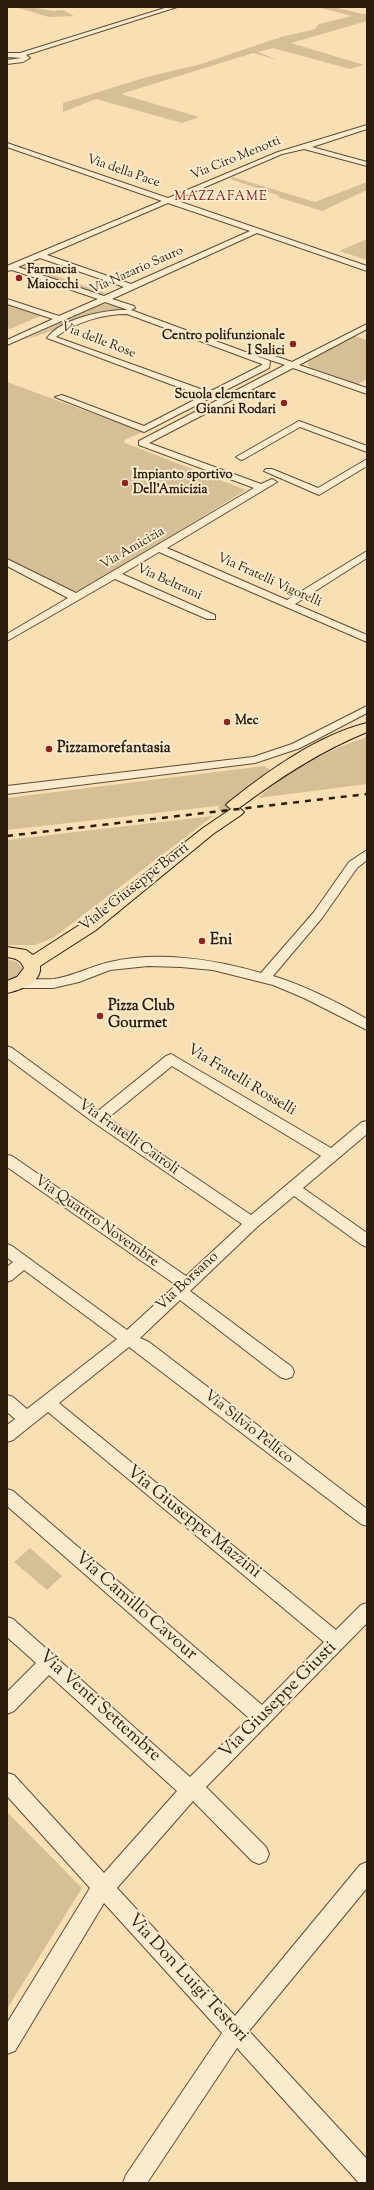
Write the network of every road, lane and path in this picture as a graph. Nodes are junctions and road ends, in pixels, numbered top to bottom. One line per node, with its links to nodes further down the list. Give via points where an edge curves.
1 (174, 7): 2 (street)
2 (35, 51): 4 (street); 5 (street)
3 (8, 55): 4 (street)
4 (20, 55): 5 (street)
5 (27, 58): 6 (street)
6 (8, 62)
7 (367, 127): 9 (street, Via Ciro Menotti)
8 (7, 145): 11 (street, Via della Pace)
9 (304, 146): 10 (street); 11 (street, Via Ciro Menotti, via 280,153)
10 (367, 164)
11 (168, 200): 12 (street, Via della Pace); 15 (street, Via Ciro Menotti)
12 (231, 223): 13 (street, Via della Pace); 14 (street, via 238,230)
13 (256, 231): 14 (street, Via Nazario Sauro); 17 (street, Via della Pace)
14 (234, 240): 18 (street, Via Nazario Sauro)
15 (40, 255): 16 (street, Via Ciro Menotti); 18 (street)
16 (9, 268): 19 (street, Via delle Rose)
17 (367, 269)
18 (131, 287): 19 (street, Via Nazario Sauro)
19 (104, 299): 21 (street, Via Nazario Sauro); 23 (street, Via delle Rose)
20 (9, 303): 21 (street)
21 (59, 319): 26 (street, Via Nazario Sauro)
22 (367, 326): 24 (street)
23 (193, 333): 27 (street, Via delle Rose); 29 (street, Via delle Rose, via 267,363 266,366); 29 (street, Via delle Rose, via 128,312 111,311 97,314 54,334 51,338)
24 (353, 333): 25 (street); 27 (street)
25 (367, 337)
26 (7, 343)
27 (291, 365): 28 (street, Via delle Rose); 32 (street)
28 (364, 390)
29 (208, 395): 31 (street, Via delle Rose)
30 (59, 397): 31 (street)
31 (144, 429): 32 (street)
32 (158, 434): 38 (street, via 142,443)
33 (367, 449): 34 (street, via 299,424)
34 (241, 457)
35 (367, 462): 36 (street, via 319,492)
36 (269, 471)
37 (272, 482): 38 (street, Via Amicizia)
38 (262, 488): 39 (street, Via Amicizia)
39 (160, 548): 42 (street, Via Amicizia); 44 (street, Via Fratelli Vigorelli)
40 (367, 554): 44 (street)
41 (7, 562): 43 (street)
42 (115, 575): 43 (street, Via Amicizia); 45 (street, Via Beltrami)
43 (75, 598): 46 (street, Via Amicizia)
44 (288, 604): 47 (street, Via Fratelli Vigorelli)
45 (211, 617)
46 (7, 638)
47 (367, 639)
48 (367, 709): 50 (street, via 296,746 255,760)
49 (367, 727): 52 (main road, Viale Giuseppe Borri, via 314,752 280,772 267,787 208,830 90,926)
50 (7, 789)
51 (367, 854): 53 (street, via 353,865 318,915)
52 (23, 961): 54 (street, via 40,980); 55 (main road, Viale Giuseppe Borri, via 28,978)
53 (264, 978): 54 (street, via 216,967 138,963 114,965); 56 (street, via 321,999)
54 (59, 983): 55 (street)
55 (12, 986)
56 (367, 1025)
57 (7, 1051): 58 (street, Via Fratelli Cairoli)
58 (98, 1118): 60 (street, Via Fratelli Rosselli, via 171,1059); 63 (street, Via Fratelli Cairoli)
59 (364, 1134): 60 (street, Via Borsano)
60 (332, 1156): 62 (street, Via Borsano)
61 (7, 1160): 68 (street, Via Quattro Novembre)
62 (293, 1188): 63 (street, Via Borsano); 64 (street)
63 (252, 1223): 68 (street, Via Borsano)
64 (367, 1241)
65 (7, 1250): 66 (street, Via Silvio Pellico)
66 (23, 1262): 67 (street); 69 (street, Via Silvio Pellico)
67 (7, 1276)
68 (183, 1288): 69 (street, Via Borsano); 70 (street, Via Quattro Novembre)
69 (128, 1338): 72 (street, Via Borsano); 76 (street, Via Silvio Pellico, via 144,1347)
70 (286, 1372)
71 (7, 1402): 73 (street)
72 (48, 1403): 73 (street, Via Borsano); 79 (street, Via Giuseppe Mazzini)
73 (27, 1419): 74 (street, Via Borsano)
74 (7, 1435)
75 (7, 1496): 82 (street, Via Camillo Cavour)
76 (367, 1519)
77 (367, 1611): 79 (street, Via Giuseppe Giusti)
78 (7, 1625): 80 (street, Via Venti Settembre)
79 (338, 1642): 82 (street, Via Giuseppe Giusti)
80 (50, 1662): 81 (street); 84 (street, Via Venti Settembre)
81 (7, 1705)
82 (263, 1718): 84 (street, Via Giuseppe Giusti)
83 (7, 1782): 87 (street, Via Don Luigi Testori)
84 (190, 1790): 85 (street, via 199,1794); 87 (street, Via Giuseppe Giusti, via 116,1876)
85 (259, 1854)
86 (367, 1872): 88 (street)
87 (102, 1887): 88 (street, Via Don Luigi Testori); 89 (street, Via Giuseppe Giusti)
88 (236, 2031): 90 (street, Via Don Luigi Testori); 91 (street)
89 (7, 2043)
90 (367, 2175)
91 (134, 2183)

